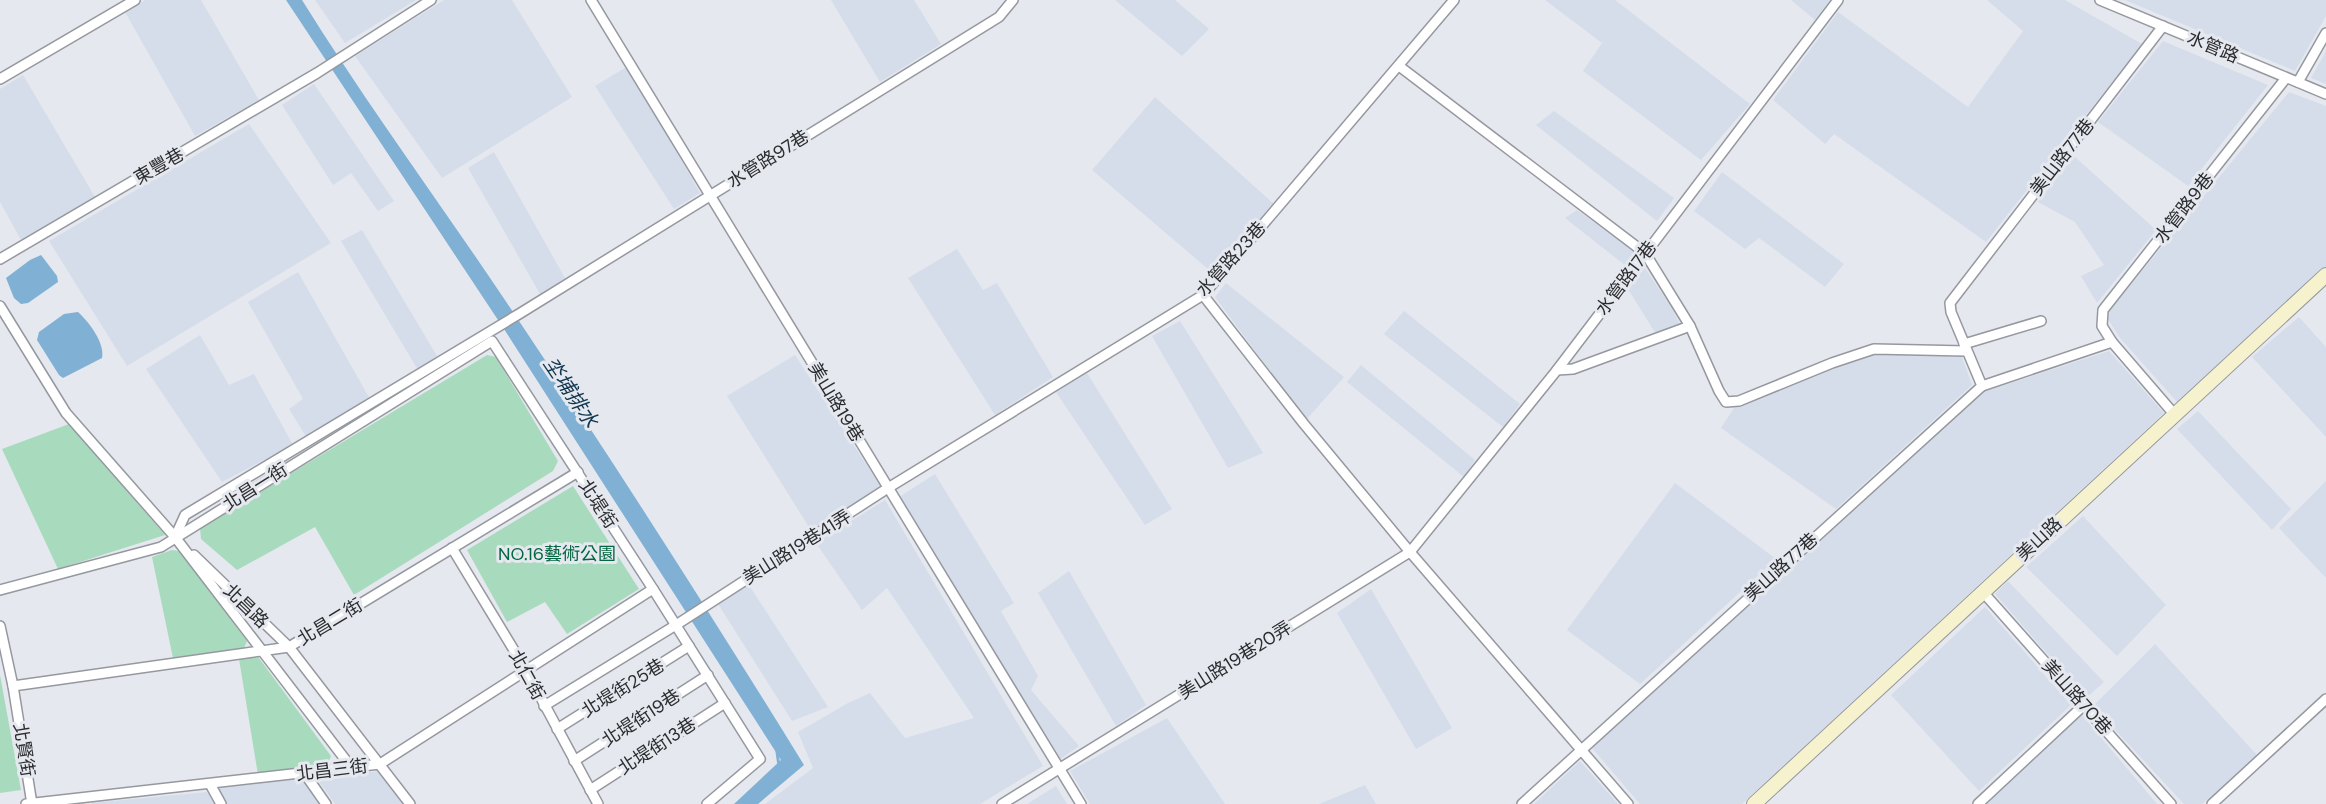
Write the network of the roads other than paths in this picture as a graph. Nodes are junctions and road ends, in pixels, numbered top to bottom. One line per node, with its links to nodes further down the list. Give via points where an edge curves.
1 (135, 0): 12 (street)
2 (431, 0): 17 (street, 東豐巷, via 317,73)
3 (591, 0): 15 (street, 美山路19巷)
4 (1013, 0): 15 (street, 水管路97巷, via 999,16)
5 (1454, 0): 10 (street, 水管路23巷)
6 (1838, 0): 16 (street, 水管路17巷)
7 (2100, 0): 8 (street, 水管路)
8 (2163, 26): 11 (street, 水管路); 26 (street, 美山路77巷, via 1950,303)
9 (2326, 33): 13 (street)
10 (1399, 66): 16 (street); 19 (street, 水管路23巷)
11 (2286, 78): 13 (street, 水管路); 25 (street, 水管路9巷, via 2103,310 2102,327)
12 (0, 79)
13 (2298, 82): 14 (street, 水管路)
14 (2326, 94)
15 (709, 195): 24 (street, 水管路97巷, via 519,314); 31 (street, 美山路19巷)
16 (1645, 253): 23 (street); 27 (street, 水管路17巷)
17 (0, 259)
18 (2326, 275): 29 (street, 美山路)
19 (1203, 295): 31 (street, 水管路23巷); 34 (street)
20 (0, 306): 21 (street, 北昌路)
21 (3, 320): 32 (street, 北昌路, via 66,413)
22 (2041, 321): 26 (street)
23 (1690, 326): 26 (street, via 1726,402 1874,349); 27 (street, via 1573,369)
24 (491, 337): 30 (street, 北堤街); 32 (street, 北昌一街)
25 (2112, 342): 28 (street, 美山路77巷); 29 (street)
26 (1965, 347): 28 (street, 美山路77巷)
27 (1557, 370): 34 (street, 水管路17巷)
28 (1982, 386): 51 (street, 美山路77巷)
29 (2175, 414): 37 (street, 美山路)
30 (578, 472): 33 (street, 北昌二街); 35 (street, 北堤街)
31 (888, 488): 38 (street, 美山路19巷41弄); 55 (street, 美山路19巷)
32 (175, 537): 36 (street, 北昌一街, via 161,547); 41 (street, 北昌路); 42 (street, 北昌路)
33 (452, 548): 41 (street, 北昌二街); 43 (street, 北仁街)
34 (1410, 552): 51 (street); 55 (street, 美山路19巷20弄)
35 (653, 589): 38 (street, 北堤街); 43 (street, 北昌三街)
36 (0, 590)
37 (1983, 591): 48 (street, 美山路70巷); 70 (street, 美山路)
38 (679, 622): 40 (street, 北堤街); 49 (street, 美山路19巷41弄)
39 (0, 626): 45 (street, 北賢街)
40 (689, 646): 44 (street, 北堤街); 50 (street, 北堤街25巷)
41 (289, 647): 42 (street, 北昌二街); 53 (street, 北昌路)
42 (260, 651): 45 (street, 北昌二街); 54 (street, 北昌路)
43 (526, 670): 49 (street, 北仁街); 53 (street, 北昌三街)
44 (708, 675): 47 (street, 北堤街); 52 (street, 北堤街19巷)
45 (13, 686): 60 (street, 北賢街)
46 (2326, 699): 73 (street)
47 (725, 703): 58 (street, 北堤街13巷); 65 (street, 北堤街, via 760,759)
48 (2084, 705): 71 (street); 72 (street, 美山路70巷)
49 (544, 706): 50 (street, 北仁街)
50 (557, 729): 52 (street, 北仁街)
51 (1581, 749): 68 (street, 美山路77巷); 69 (street)
52 (574, 761): 58 (street, 北仁街)
53 (380, 764): 54 (street, 北昌三街); 63 (street, 北昌路)
54 (351, 767): 56 (street, 北昌三街)
55 (1059, 768): 66 (street, 美山路19巷20弄); 67 (street, 美山路19巷)
56 (305, 774): 57 (street, 北昌三街); 62 (street)
57 (210, 784): 60 (street, 北昌三街); 61 (street)
58 (590, 790): 64 (street, 北仁街)
59 (26, 804): 60 (street, 北昌三街)
60 (32, 804)
61 (221, 804)
62 (326, 804)
63 (410, 804)
64 (598, 804)
65 (707, 804)
66 (1002, 804)
67 (1081, 804)
68 (1522, 804)
69 (1629, 804)
70 (1754, 804)
71 (1978, 804)
72 (2171, 804)
73 (2212, 804)

